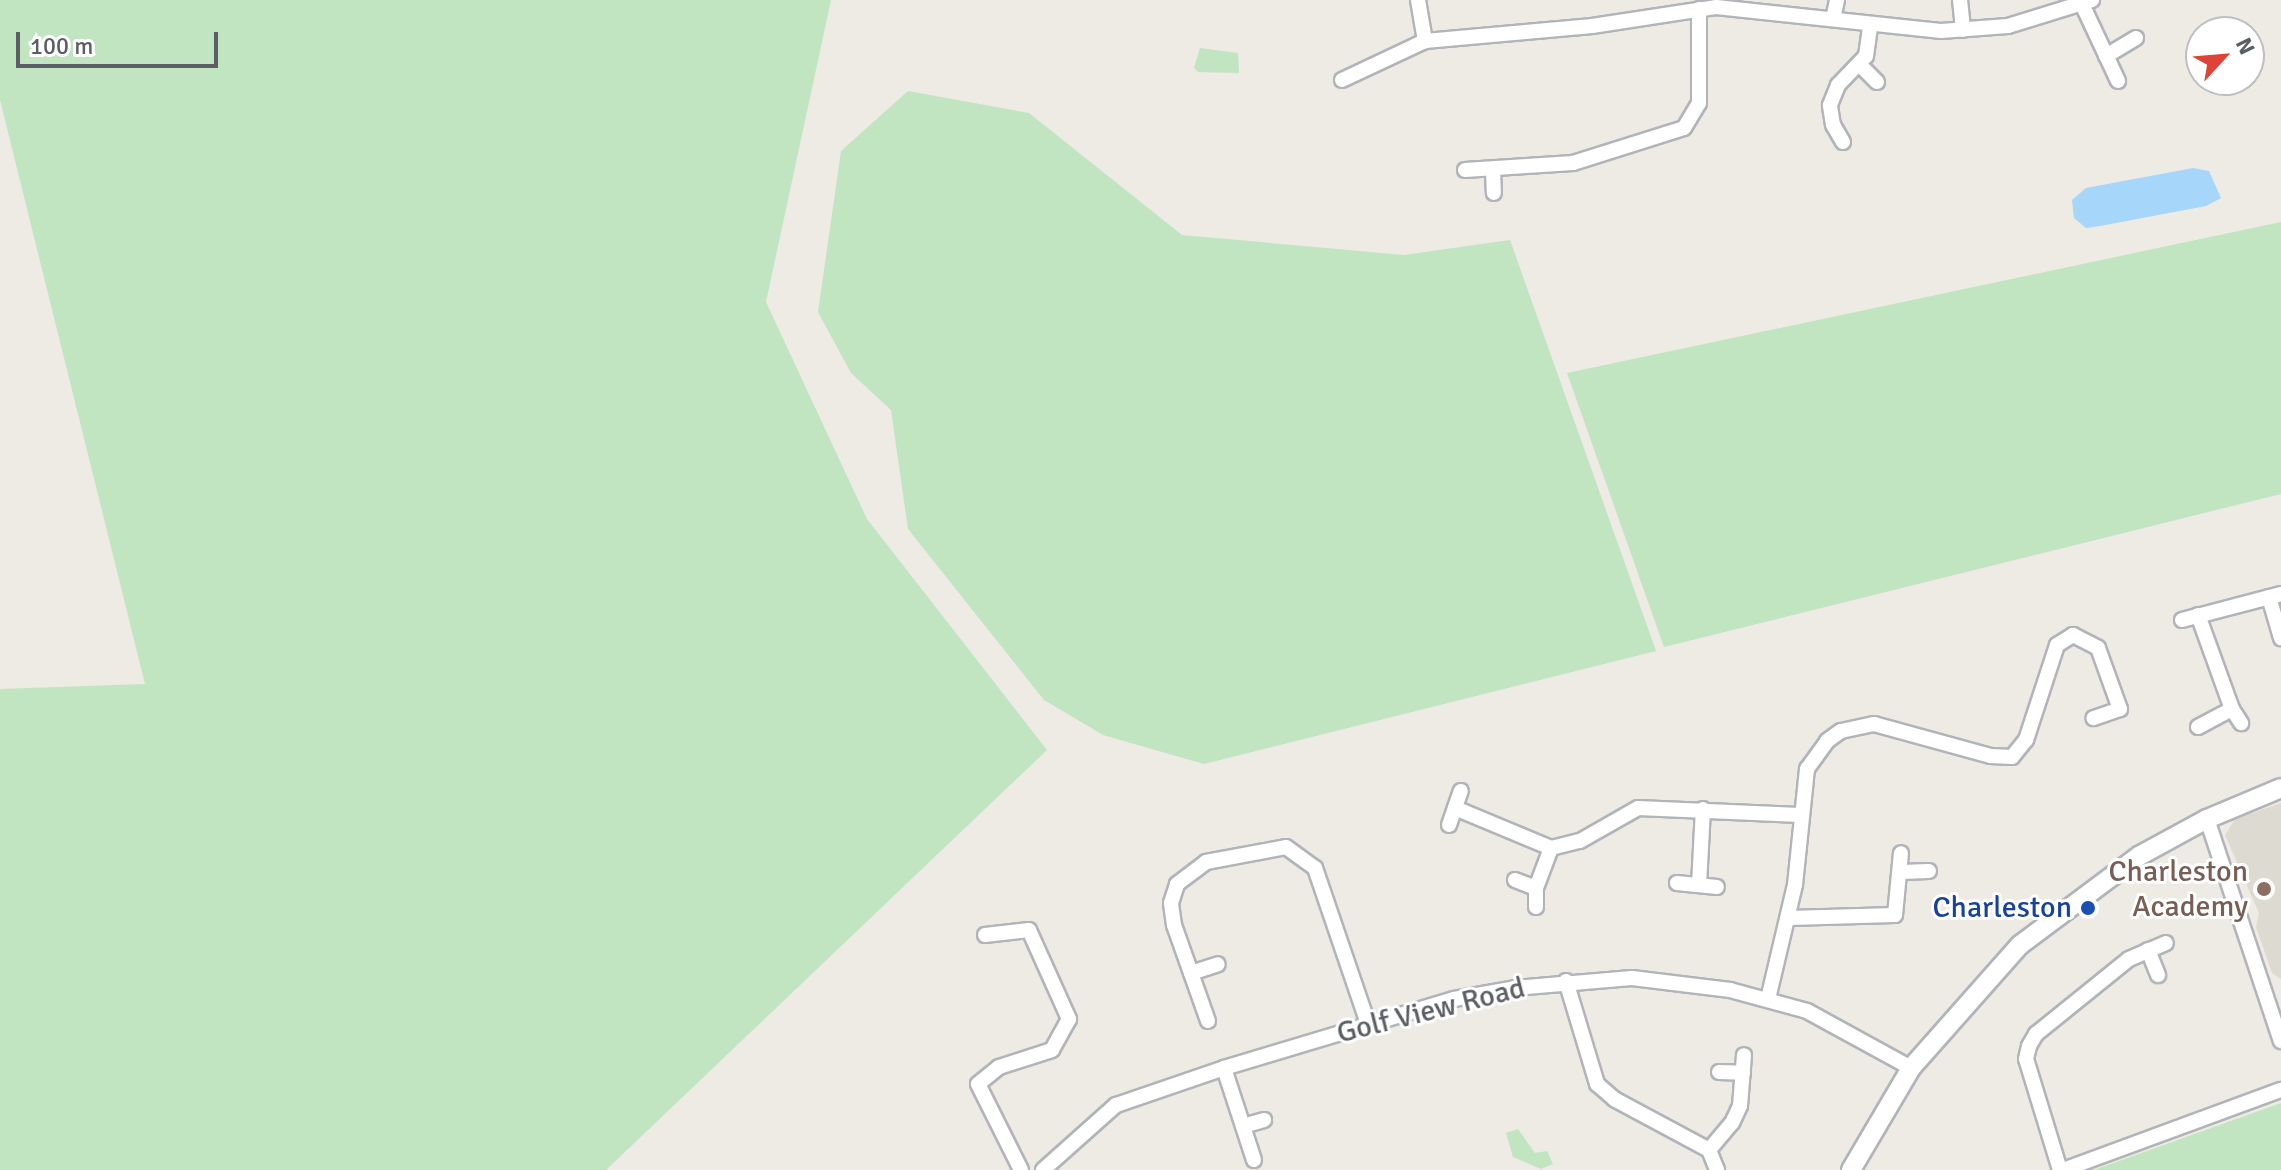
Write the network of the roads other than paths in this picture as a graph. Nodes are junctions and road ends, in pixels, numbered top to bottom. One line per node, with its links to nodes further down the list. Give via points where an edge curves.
1 (1418, 0): 10 (street)
2 (1837, 0): 6 (street)
3 (1960, 0): 8 (street)
4 (2087, 2): 8 (street, via 2008,26); 11 (street)
5 (1699, 9): 6 (street, via 1755,8); 10 (street); 17 (street, via 1699,103 1684,128 1573,163)
6 (1833, 19): 7 (street)
7 (1870, 27): 8 (street); 12 (street)
8 (1963, 30)
9 (2136, 38): 11 (street)
10 (1425, 41): 13 (street)
11 (2106, 56): 14 (street)
12 (1860, 65): 15 (street); 16 (street, via 1838,85 1830,105)
13 (1342, 80)
14 (2118, 81)
15 (1877, 82)
16 (1843, 142)
17 (1493, 169): 18 (street); 19 (street)
18 (1465, 170)
19 (1494, 193)
20 (2275, 596): 21 (street); 23 (street)
21 (2198, 615): 22 (street); 25 (street)
22 (2182, 620)
23 (2281, 638)
24 (2120, 709): 26 (street); 28 (street); 34 (street, via 2098,648 2073,635 2051,656 2026,740 2012,757 1883,726 1857,725 1827,741 1815,755 1807,769)
25 (2232, 709): 27 (street); 29 (street)
26 (2094, 718)
27 (2241, 723)
28 (2125, 724)
29 (2198, 727)
30 (2281, 788): 35 (street)
31 (1461, 791): 32 (street)
32 (1455, 808): 36 (street); 37 (street)
33 (1703, 809): 34 (street); 37 (street, via 1638,808 1580,841); 43 (street)
34 (1800, 815): 47 (street)
35 (2207, 819): 58 (street); 61 (street, via 2121,867 2020,945)
36 (1449, 825)
37 (1551, 848): 45 (street)
38 (1901, 853): 40 (street)
39 (1929, 871): 40 (street)
40 (1901, 872): 47 (street, via 1899,911 1890,918)
41 (1515, 880): 45 (street)
42 (1677, 883): 43 (street)
43 (1699, 885): 44 (street)
44 (1717, 887)
45 (1536, 888): 46 (street)
46 (1536, 907)
47 (1789, 918): 55 (street)
48 (985, 935): 69 (street, via 1029,930 1069,1019 1052,1050 999,1067 978,1084)
49 (2166, 943): 50 (street)
50 (2148, 950): 53 (street); 73 (street, via 2094,987 2036,1034 2029,1046 2028,1067)
51 (1218, 964): 52 (street)
52 (1191, 973): 56 (street); 57 (street, via 1174,925 1177,884 1206,862 1286,847 1315,868)
53 (2158, 975)
54 (1566, 981): 55 (street, Golf View Road, via 1663,979); 57 (street, Golf View Road, via 1454,999); 67 (street, via 1592,1073 1605,1094)
55 (1768, 999): 61 (street, Golf View Road, via 1835,1023)
56 (1208, 1021)
57 (1368, 1024): 60 (street, Golf View Road)
58 (2281, 1041)
59 (1744, 1055): 63 (street)
60 (1224, 1068): 66 (street); 70 (street, Golf View Road, via 1116,1105)
61 (1911, 1068): 72 (street)
62 (1719, 1072): 63 (street)
63 (1743, 1073): 67 (street, via 1732,1123)
64 (2281, 1090): 73 (street)
65 (1264, 1120): 66 (street)
66 (1243, 1126): 68 (street)
67 (1709, 1150): 71 (street)
68 (1254, 1160)
69 (1021, 1170)
70 (1043, 1170)
71 (1717, 1170)
72 (1851, 1170)
73 (2062, 1170)

